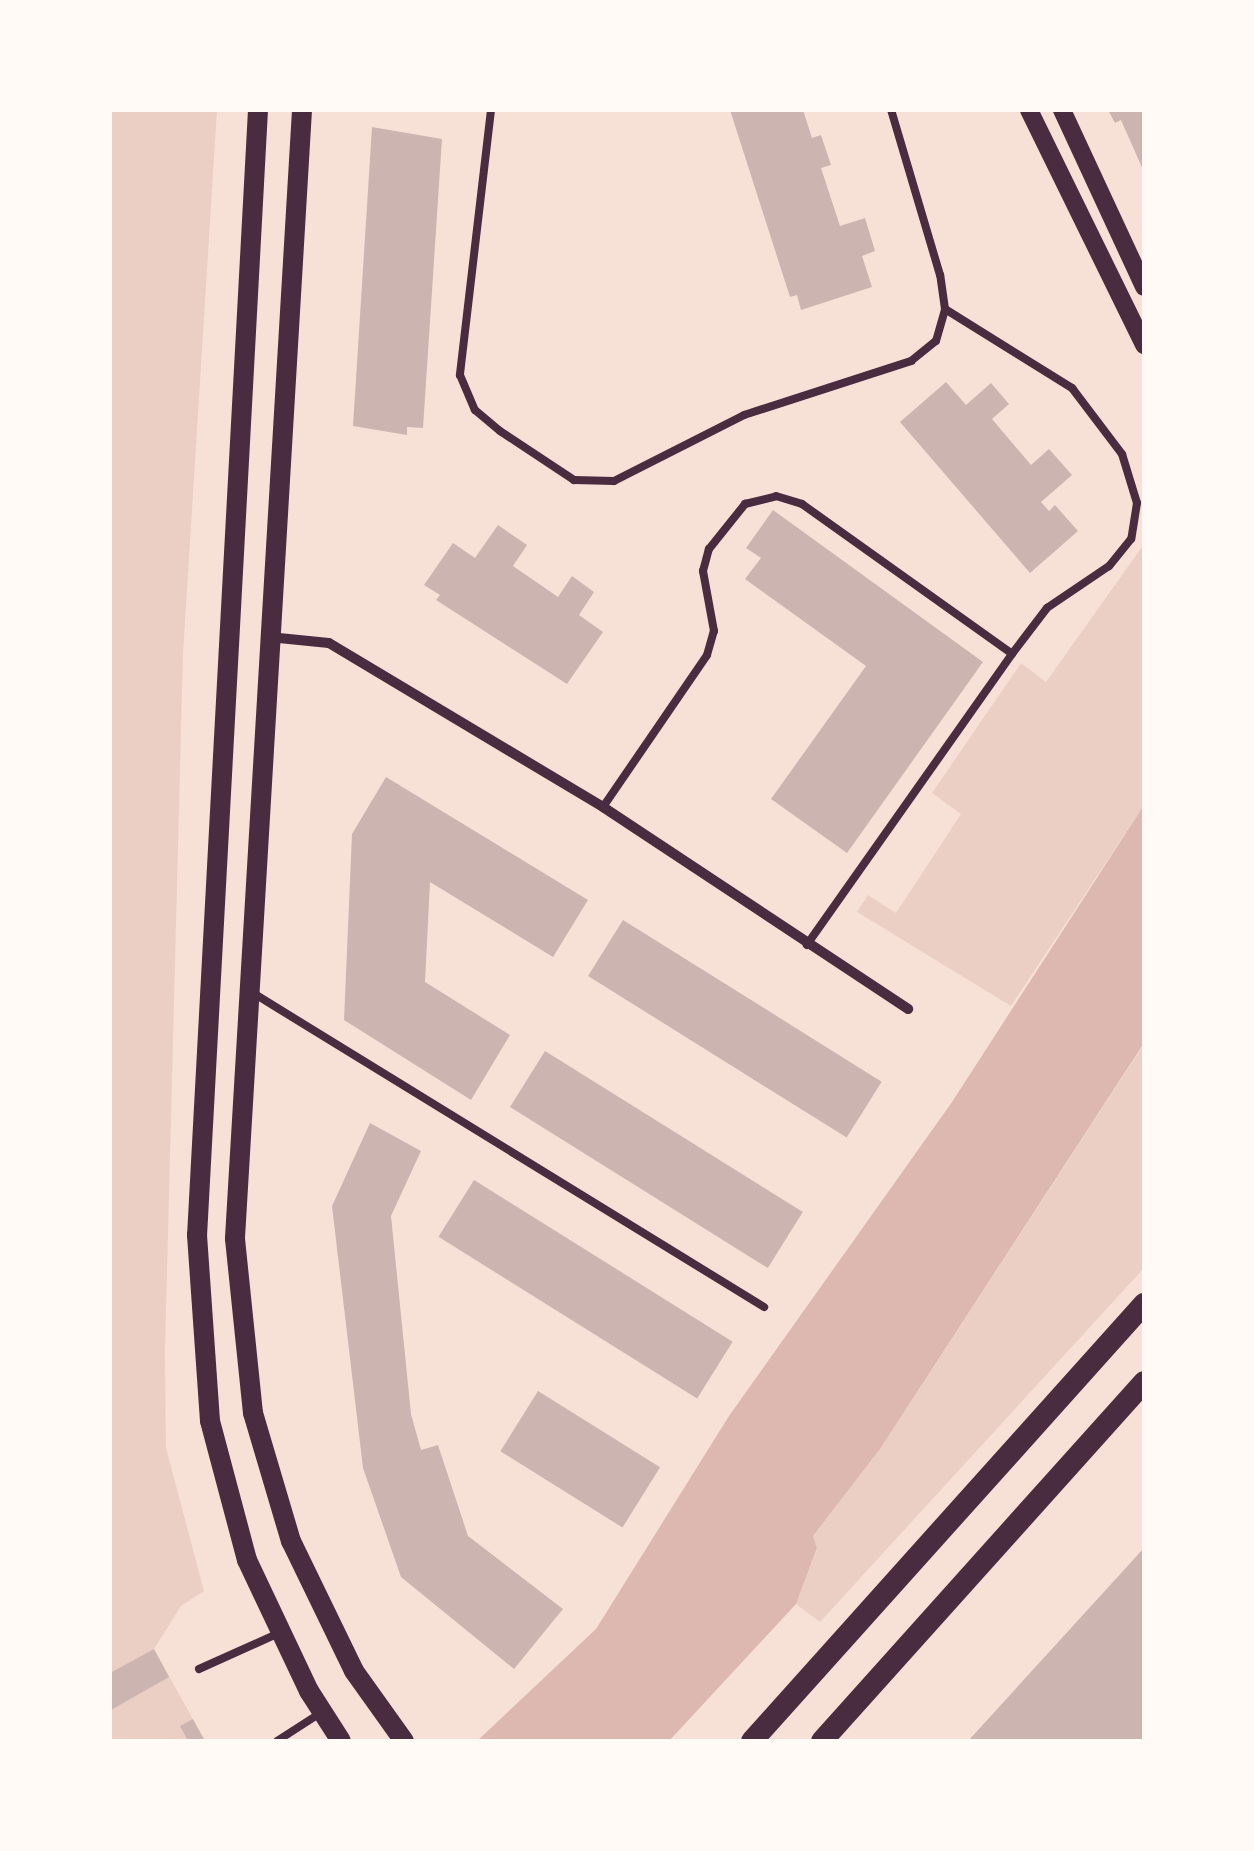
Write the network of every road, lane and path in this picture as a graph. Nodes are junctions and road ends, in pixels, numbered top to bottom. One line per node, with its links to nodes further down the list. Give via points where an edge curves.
1 (258, 110): 19 (main road, via 197,1235 210,1421 248,1560)
2 (302, 110): 10 (main road)
3 (491, 110): 8 (lane, via 460,375 474,410 574,480 614,481 744,415 911,361 936,341)
4 (890, 110): 8 (lane)
5 (1029, 110): 9 (street)
6 (1062, 110): 7 (street)
7 (1144, 287)
8 (945, 309): 11 (lane, via 1072,388 1122,454 1138,503 1131,539 1110,566 1048,608)
9 (1144, 345)
10 (268, 637): 12 (street, via 329,643); 14 (main road)
11 (1012, 654): 12 (lane, via 802,504 776,496 745,504 709,549 703,571 714,631 708,656); 13 (lane)
12 (603, 807): 13 (street)
13 (807, 945): 15 (street)
14 (249, 991): 17 (lane); 24 (main road, via 236,1238 253,1412 291,1541 354,1672)
15 (908, 1009)
16 (1144, 1304): 25 (main road)
17 (764, 1307)
18 (1144, 1382): 26 (main road)
19 (281, 1632): 20 (lane); 21 (main road)
20 (199, 1669)
21 (322, 1712): 22 (lane); 23 (main road)
22 (277, 1741)
23 (341, 1741)
24 (404, 1741)
25 (752, 1741)
26 (822, 1741)

